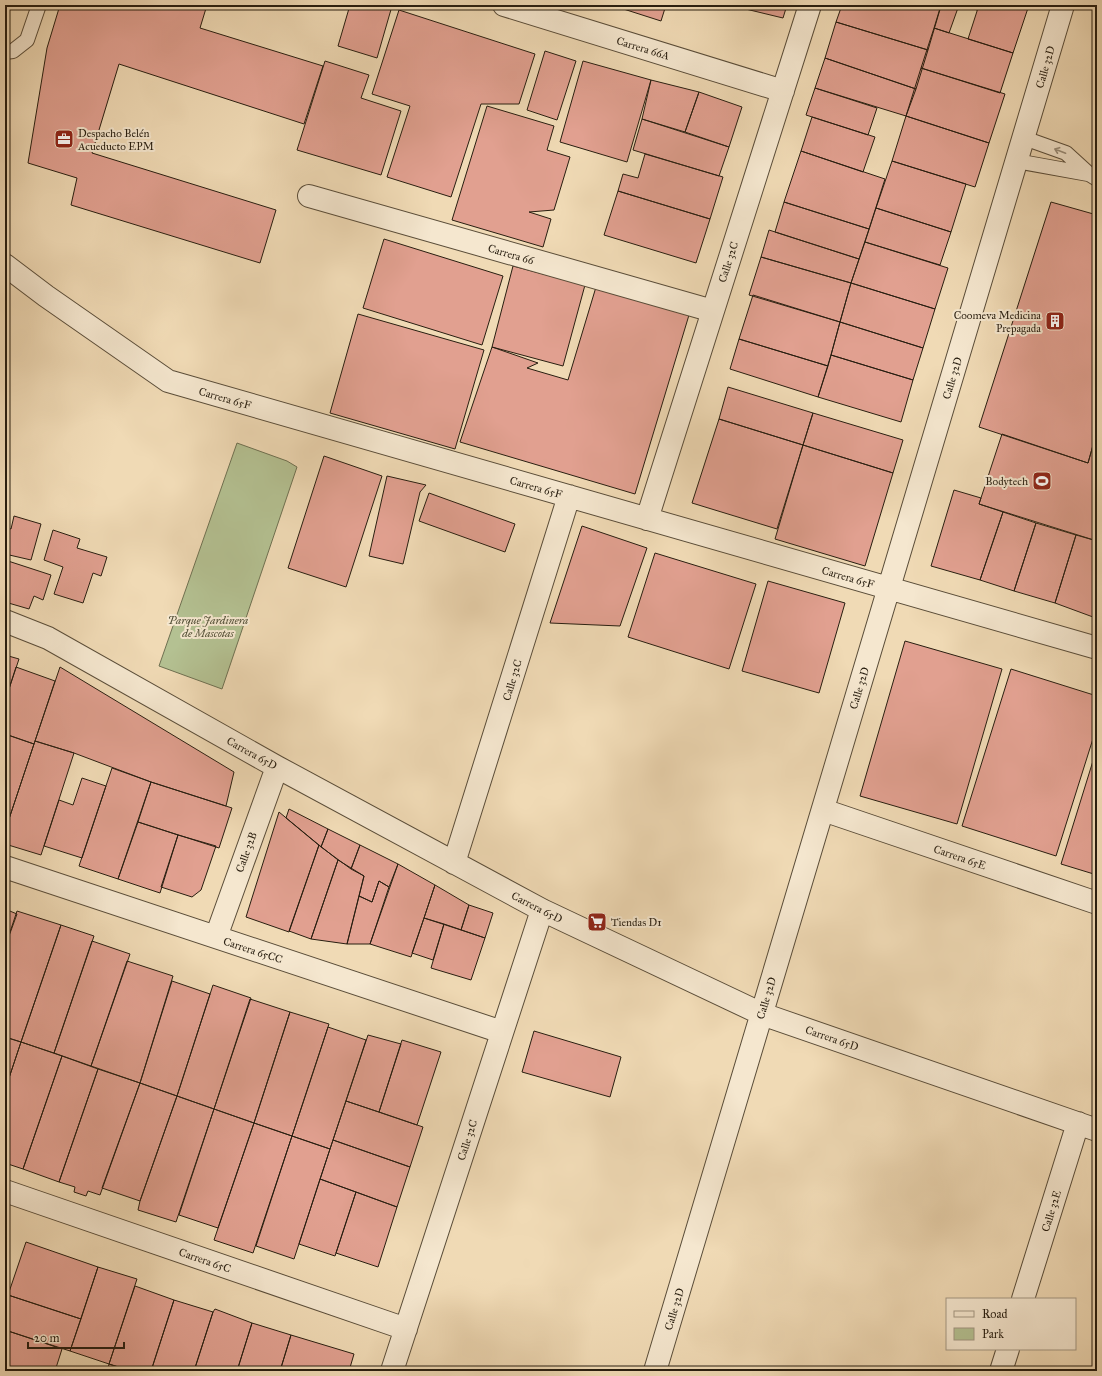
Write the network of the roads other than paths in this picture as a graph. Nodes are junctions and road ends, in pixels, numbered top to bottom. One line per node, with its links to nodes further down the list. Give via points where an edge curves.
1 (39, 5): 5 (lane, via 27,40 13,51)
2 (504, 5): 6 (street, Carrera 66A)
3 (810, 5): 6 (street, Calle 32C)
4 (1063, 5): 7 (street, Calle 32D)
5 (5, 52)
6 (783, 91): 12 (street, Calle 32C)
7 (1024, 138): 8 (street, Calle 32D); 9 (lane, one-way to 7, via 1066,153)
8 (1016, 161): 9 (lane); 15 (street, Calle 32D)
9 (1093, 177)
10 (309, 196): 12 (street, Carrera 66)
11 (5, 265): 13 (street, Carrera 65F, via 168,380)
12 (713, 311): 14 (street, Calle 32C)
13 (569, 496): 14 (street, Carrera 65F); 20 (street, Calle 32C)
14 (647, 519): 15 (street, Carrera 65F)
15 (889, 589): 17 (street, Carrera 65F); 19 (street, Calle 32D)
16 (5, 621): 18 (street, Carrera 65D, via 48,638)
17 (1097, 648)
18 (277, 767): 20 (street, Carrera 65D); 24 (street, Calle 32B)
19 (823, 810): 22 (street, Carrera 65E); 25 (street, Calle 32D)
20 (454, 863): 23 (street, Carrera 65D)
21 (5, 867): 24 (street, Carrera 65CC)
22 (1097, 903)
23 (542, 910): 25 (street, Carrera 65D); 26 (street, Calle 32C)
24 (216, 937): 26 (street, Carrera 65CC)
25 (762, 1014): 27 (street, Carrera 65D); 33 (street, Calle 32D)
26 (502, 1032): 30 (street, Calle 32C)
27 (1087, 1126): 29 (street, Calle 32E)
28 (5, 1191): 30 (street, Carrera 65C)
29 (1023, 1298)
30 (406, 1329): 32 (street, Calle 32C)
31 (1008, 1350): 34 (street)
32 (392, 1371)
33 (655, 1371)
34 (1001, 1371)

